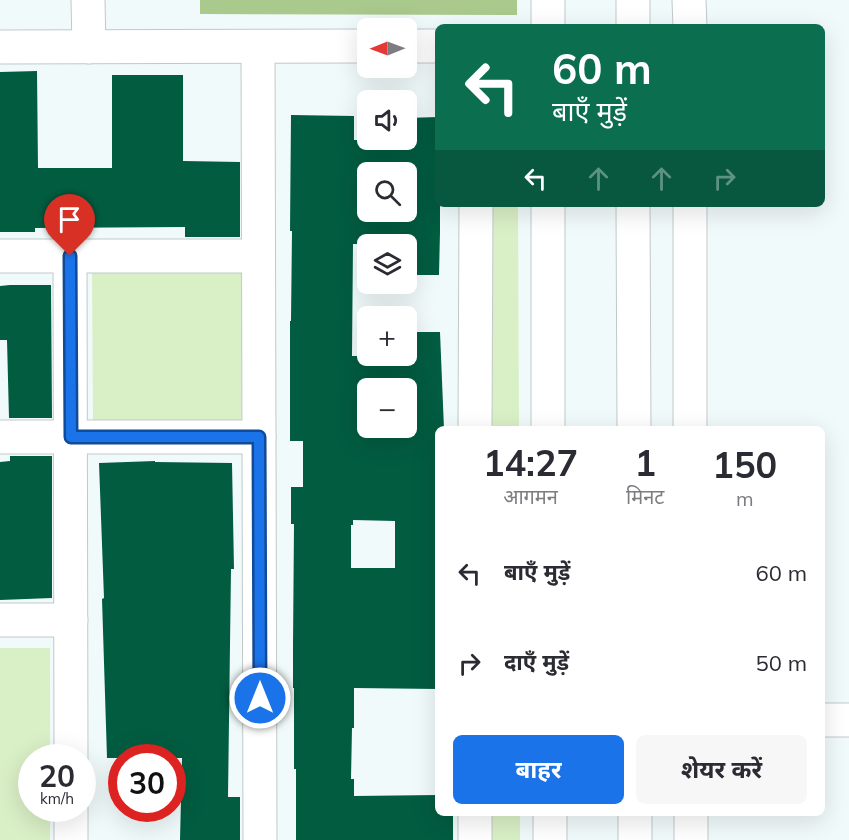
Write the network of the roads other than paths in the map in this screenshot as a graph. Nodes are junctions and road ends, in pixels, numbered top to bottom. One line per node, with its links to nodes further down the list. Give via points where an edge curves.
1 (88, 0): 13 (street)
2 (548, 0): 5 (street)
3 (633, 0): 6 (street)
4 (690, 0): 7 (street)
5 (548, 24)
6 (633, 24)
7 (690, 24)
8 (258, 46): 9 (street); 13 (street); 18 (street)
9 (357, 46)
10 (417, 46): 11 (street)
11 (435, 46)
12 (0, 47): 13 (street)
13 (89, 47)
14 (476, 207): 21 (street)
15 (548, 207): 22 (street)
16 (633, 207): 23 (street)
17 (690, 207): 24 (street)
18 (258, 255): 20 (street); 27 (street)
19 (0, 256): 20 (street)
20 (70, 256): 26 (street)
21 (475, 426)
22 (548, 426)
23 (634, 426)
24 (690, 426)
25 (0, 437): 26 (street)
26 (71, 437): 27 (street); 29 (street)
27 (259, 437): 39 (street)
28 (0, 620): 29 (street)
29 (71, 620): 32 (street)
30 (825, 720): 31 (street)
31 (849, 720)
32 (71, 744)
33 (475, 816): 40 (street)
34 (550, 816): 41 (street)
35 (635, 816): 42 (street)
36 (691, 816): 43 (street)
37 (71, 822): 38 (street)
38 (71, 840)
39 (260, 840)
40 (475, 840)
41 (550, 840)
42 (635, 840)
43 (691, 840)

